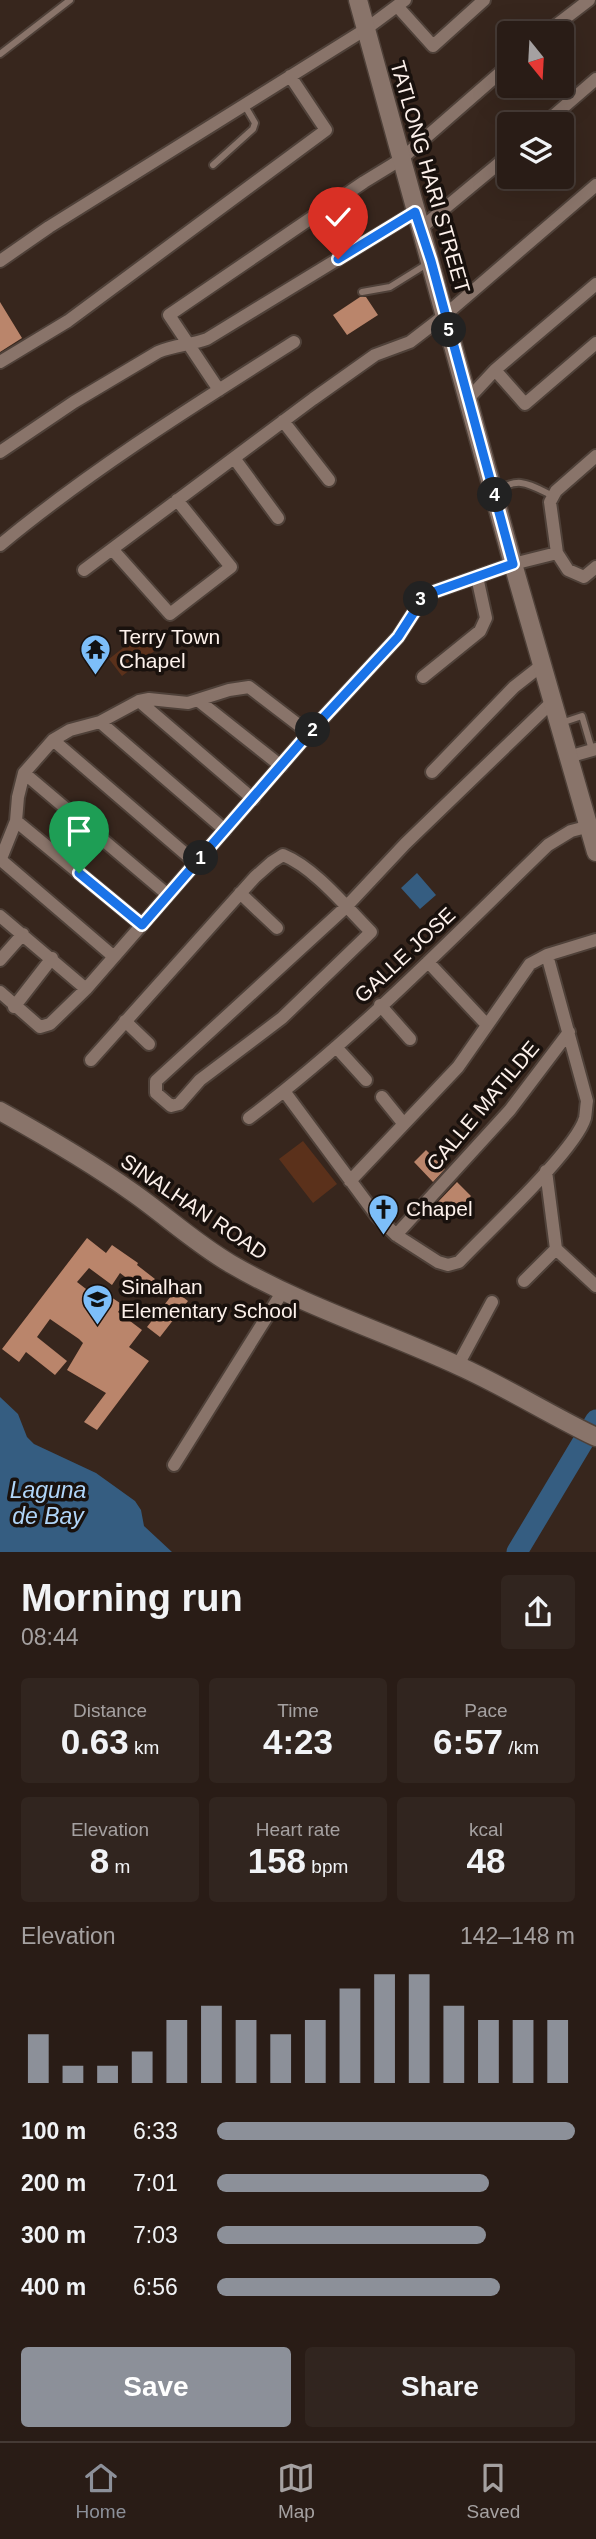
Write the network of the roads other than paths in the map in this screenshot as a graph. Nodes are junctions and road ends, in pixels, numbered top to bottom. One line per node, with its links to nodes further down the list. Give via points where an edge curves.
1 (70, 0): 8 (lane)
2 (358, 0): 7 (street, TATLONG HARI STREET)
3 (484, 0): 5 (street, via 433,46)
4 (589, 0): 6 (street)
5 (401, 3): 7 (street)
6 (562, 21)
7 (366, 29): 10 (street); 14 (street, TATLONG HARI STREET)
8 (0, 54)
9 (497, 75): 14 (street)
10 (290, 76): 12 (street); 27 (street, via 326,130 68,321)
11 (596, 79): 13 (street)
12 (244, 104): 16 (lane, via 255,123 253,129); 19 (street)
13 (558, 112)
14 (400, 160): 18 (street, TATLONG HARI STREET); 26 (street, via 169,316)
15 (497, 164): 18 (street)
16 (212, 165)
17 (596, 185): 23 (street)
18 (418, 220): 20 (street, TATLONG HARI STREET); 26 (street)
19 (0, 261)
20 (431, 261): 22 (lane, via 399,283); 23 (street, TATLONG HARI STREET)
21 (596, 284): 28 (street)
22 (362, 292)
23 (445, 315): 30 (street, TATLONG HARI STREET); 31 (street, via 410,342 375,355)
24 (294, 342): 29 (street)
25 (596, 343): 28 (street, via 525,404)
26 (190, 345): 29 (street); 32 (street, via 158,352)
27 (0, 362)
28 (495, 370): 30 (street)
29 (219, 390): 40 (street, via 78,485)
30 (468, 399): 36 (street, TATLONG HARI STREET)
31 (283, 421): 34 (street); 35 (street)
32 (0, 452)
33 (596, 456): 37 (street)
34 (234, 458): 38 (street); 39 (street)
35 (329, 480)
36 (494, 493): 37 (lane, via 516,482); 43 (street, TATLONG HARI STREET)
37 (553, 496): 42 (street)
38 (177, 500): 41 (street); 41 (street, via 231,567 170,614)
39 (278, 518)
40 (0, 545)
41 (112, 549): 45 (street)
42 (557, 553): 43 (street); 44 (street, via 568,570 583,577)
43 (513, 564): 46 (street); 47 (street, TATLONG HARI STREET)
44 (596, 567)
45 (84, 570)
46 (477, 577): 48 (street, via 485,624); 54 (street, via 425,595 398,637)
47 (542, 665): 51 (street, TATLONG HARI STREET); 59 (street, via 514,687)
48 (424, 677)
49 (139, 701): 50 (street); 52 (street); 61 (street)
50 (199, 701): 54 (street, via 249,687); 58 (street)
51 (553, 701): 53 (street, TATLONG HARI STREET); 70 (street)
52 (100, 722): 55 (street); 64 (street)
53 (559, 723): 56 (lane, via 582,716); 57 (street, TATLONG HARI STREET)
54 (309, 733): 58 (street)
55 (53, 740): 60 (street); 67 (street)
56 (594, 749): 57 (street)
57 (568, 757): 63 (street, TATLONG HARI STREET)
58 (281, 766): 61 (street)
59 (432, 772)
60 (24, 773): 62 (street); 69 (street)
61 (253, 799): 64 (street)
62 (16, 821): 66 (street); 72 (street)
63 (590, 826): 65 (street, TATLONG HARI STREET); 80 (street, GALLE JOSE, via 548,845)
64 (225, 830): 67 (street)
65 (596, 852)
66 (0, 860): 77 (street)
67 (196, 863): 69 (street)
68 (240, 894): 70 (street, via 283,855 298,861); 73 (street); 85 (street)
69 (168, 895): 72 (street)
70 (346, 907): 70 (street, via 371,932 282,1018 200,1080 179,1104 163,1101 156,1093 156,1081)
71 (0, 916): 74 (street)
72 (142, 925): 77 (street)
73 (277, 928)
74 (23, 934): 78 (street); 79 (street)
75 (596, 940): 76 (street)
76 (547, 955): 86 (street, via 530,964); 87 (street)
77 (113, 956): 81 (street)
78 (52, 958): 81 (street); 84 (street)
79 (0, 960)
80 (428, 962): 83 (street, GALLE JOSE); 86 (street)
81 (86, 989): 84 (street, via 50,1024 40,1027)
82 (0, 992): 84 (street)
83 (380, 1005): 88 (street); 90 (street, GALLE JOSE)
84 (14, 1007)
85 (125, 1021): 89 (street); 91 (street)
86 (487, 1025): 97 (street, via 458,1067)
87 (569, 1032): 98 (street, via 587,1101 585,1119); 100 (street, CALLE MATILDE, via 510,1110)
88 (410, 1039)
89 (149, 1044)
90 (336, 1047): 92 (street); 93 (street, GALLE JOSE)
91 (91, 1059)
92 (366, 1080)
93 (284, 1091): 96 (street, GALLE JOSE); 99 (street)
94 (382, 1097): 97 (street)
95 (0, 1111): 104 (street, SINALHAN ROAD, via 128,1188 209,1250)
96 (249, 1118)
97 (402, 1123): 99 (street)
98 (546, 1171): 100 (street, via 459,1262 438,1262); 101 (street)
99 (350, 1181): 100 (street)
100 (396, 1235)
101 (556, 1249): 102 (street); 103 (street)
102 (524, 1281)
103 (596, 1286)
104 (283, 1291): 106 (street, SINALHAN ROAD); 108 (street)
105 (492, 1302): 106 (street)
106 (458, 1365): 107 (street, SINALHAN ROAD)
107 (591, 1434)
108 (174, 1465)

